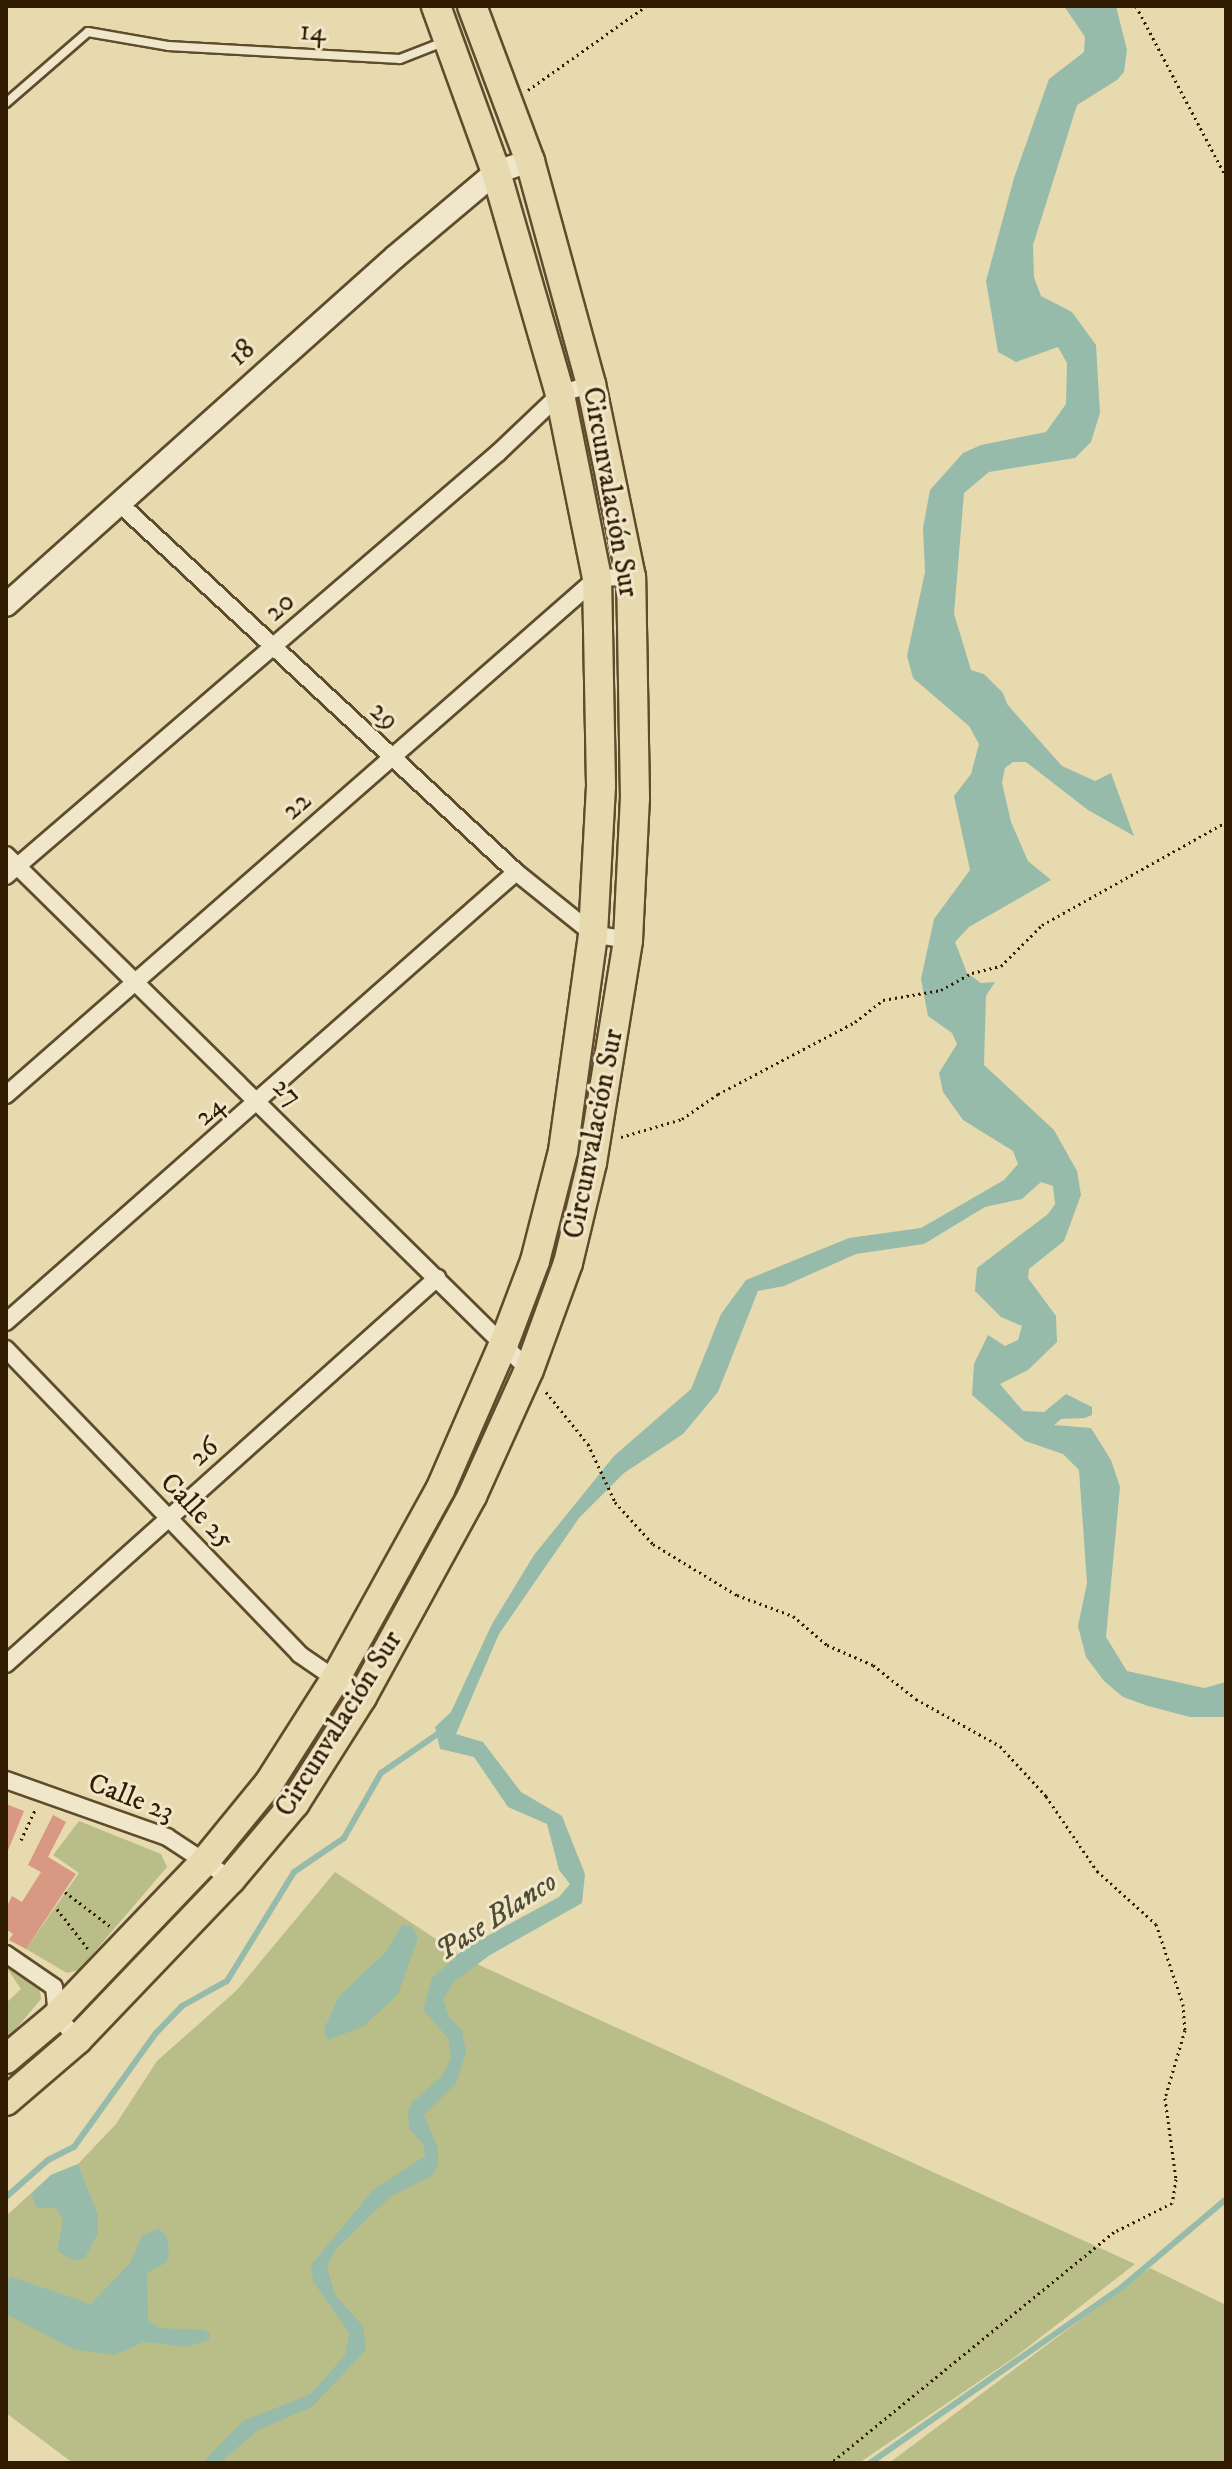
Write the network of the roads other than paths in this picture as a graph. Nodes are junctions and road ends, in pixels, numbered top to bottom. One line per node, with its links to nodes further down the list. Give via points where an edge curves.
1 (436, 6): 3 (highway, Circunvalación Sur)
2 (472, 6): 5 (highway, Circunvalación Sur)
3 (449, 40): 4 (lane, 14, via 400,59 168,46 88,32); 6 (highway, Circunvalación Sur)
4 (6, 103)
5 (530, 161): 6 (street, 18); 7 (highway, Circunvalación Sur)
6 (496, 172): 8 (highway, Circunvalación Sur); 9 (street, 18)
7 (591, 384): 8 (street, 20); 10 (highway, Circunvalación Sur)
8 (560, 394): 11 (highway, Circunvalación Sur); 13 (street, 20)
9 (120, 504): 12 (street, 18); 13 (street, 29)
10 (631, 577): 11 (street); 18 (highway, Circunvalación Sur, via 635,798)
11 (597, 578): 14 (street, 22); 17 (highway, Circunvalación Sur, via 601,785)
12 (6, 605)
13 (271, 649): 14 (street, 29); 15 (street, 20)
14 (392, 758): 16 (street, 29); 19 (street, 22)
15 (10, 866): 19 (street, 27)
16 (516, 872): 17 (street, 29); 21 (street, 24)
17 (593, 934): 18 (street, 29); 24 (highway, Circunvalación Sur, via 563,1151 535,1261)
18 (628, 940): 26 (highway, Circunvalación Sur, via 592,1163 568,1263)
19 (136, 982): 20 (street, 22); 21 (street, 27)
20 (6, 1095)
21 (260, 1101): 22 (street, 27); 23 (street, 24)
22 (437, 1278): 24 (street, 27); 27 (street, 26)
23 (6, 1322)
24 (504, 1343): 26 (street, 27); 29 (highway, Circunvalación Sur, via 440,1490)
25 (6, 1349): 27 (street, Calle 25)
26 (529, 1370): 30 (highway, Circunvalación Sur, via 472,1496)
27 (168, 1519): 28 (street, 26); 29 (street, Calle 25, via 299,1654)
28 (6, 1664)
29 (334, 1681): 30 (street, Calle 25); 32 (highway, Circunvalación Sur, via 269,1783)
30 (362, 1697): 33 (highway, Circunvalación Sur, via 295,1803)
31 (6, 1780): 32 (street, Calle 23, via 167,1837)
32 (206, 1860): 33 (street, Calle 23); 35 (highway, Circunvalación Sur)
33 (231, 1879): 36 (highway, Circunvalación Sur)
34 (6, 1954): 35 (street, via 54,1987)
35 (57, 2016): 36 (street); 37 (highway, Circunvalación Sur)
36 (78, 2039): 38 (highway, Circunvalación Sur)
37 (6, 2059)
38 (6, 2101)

